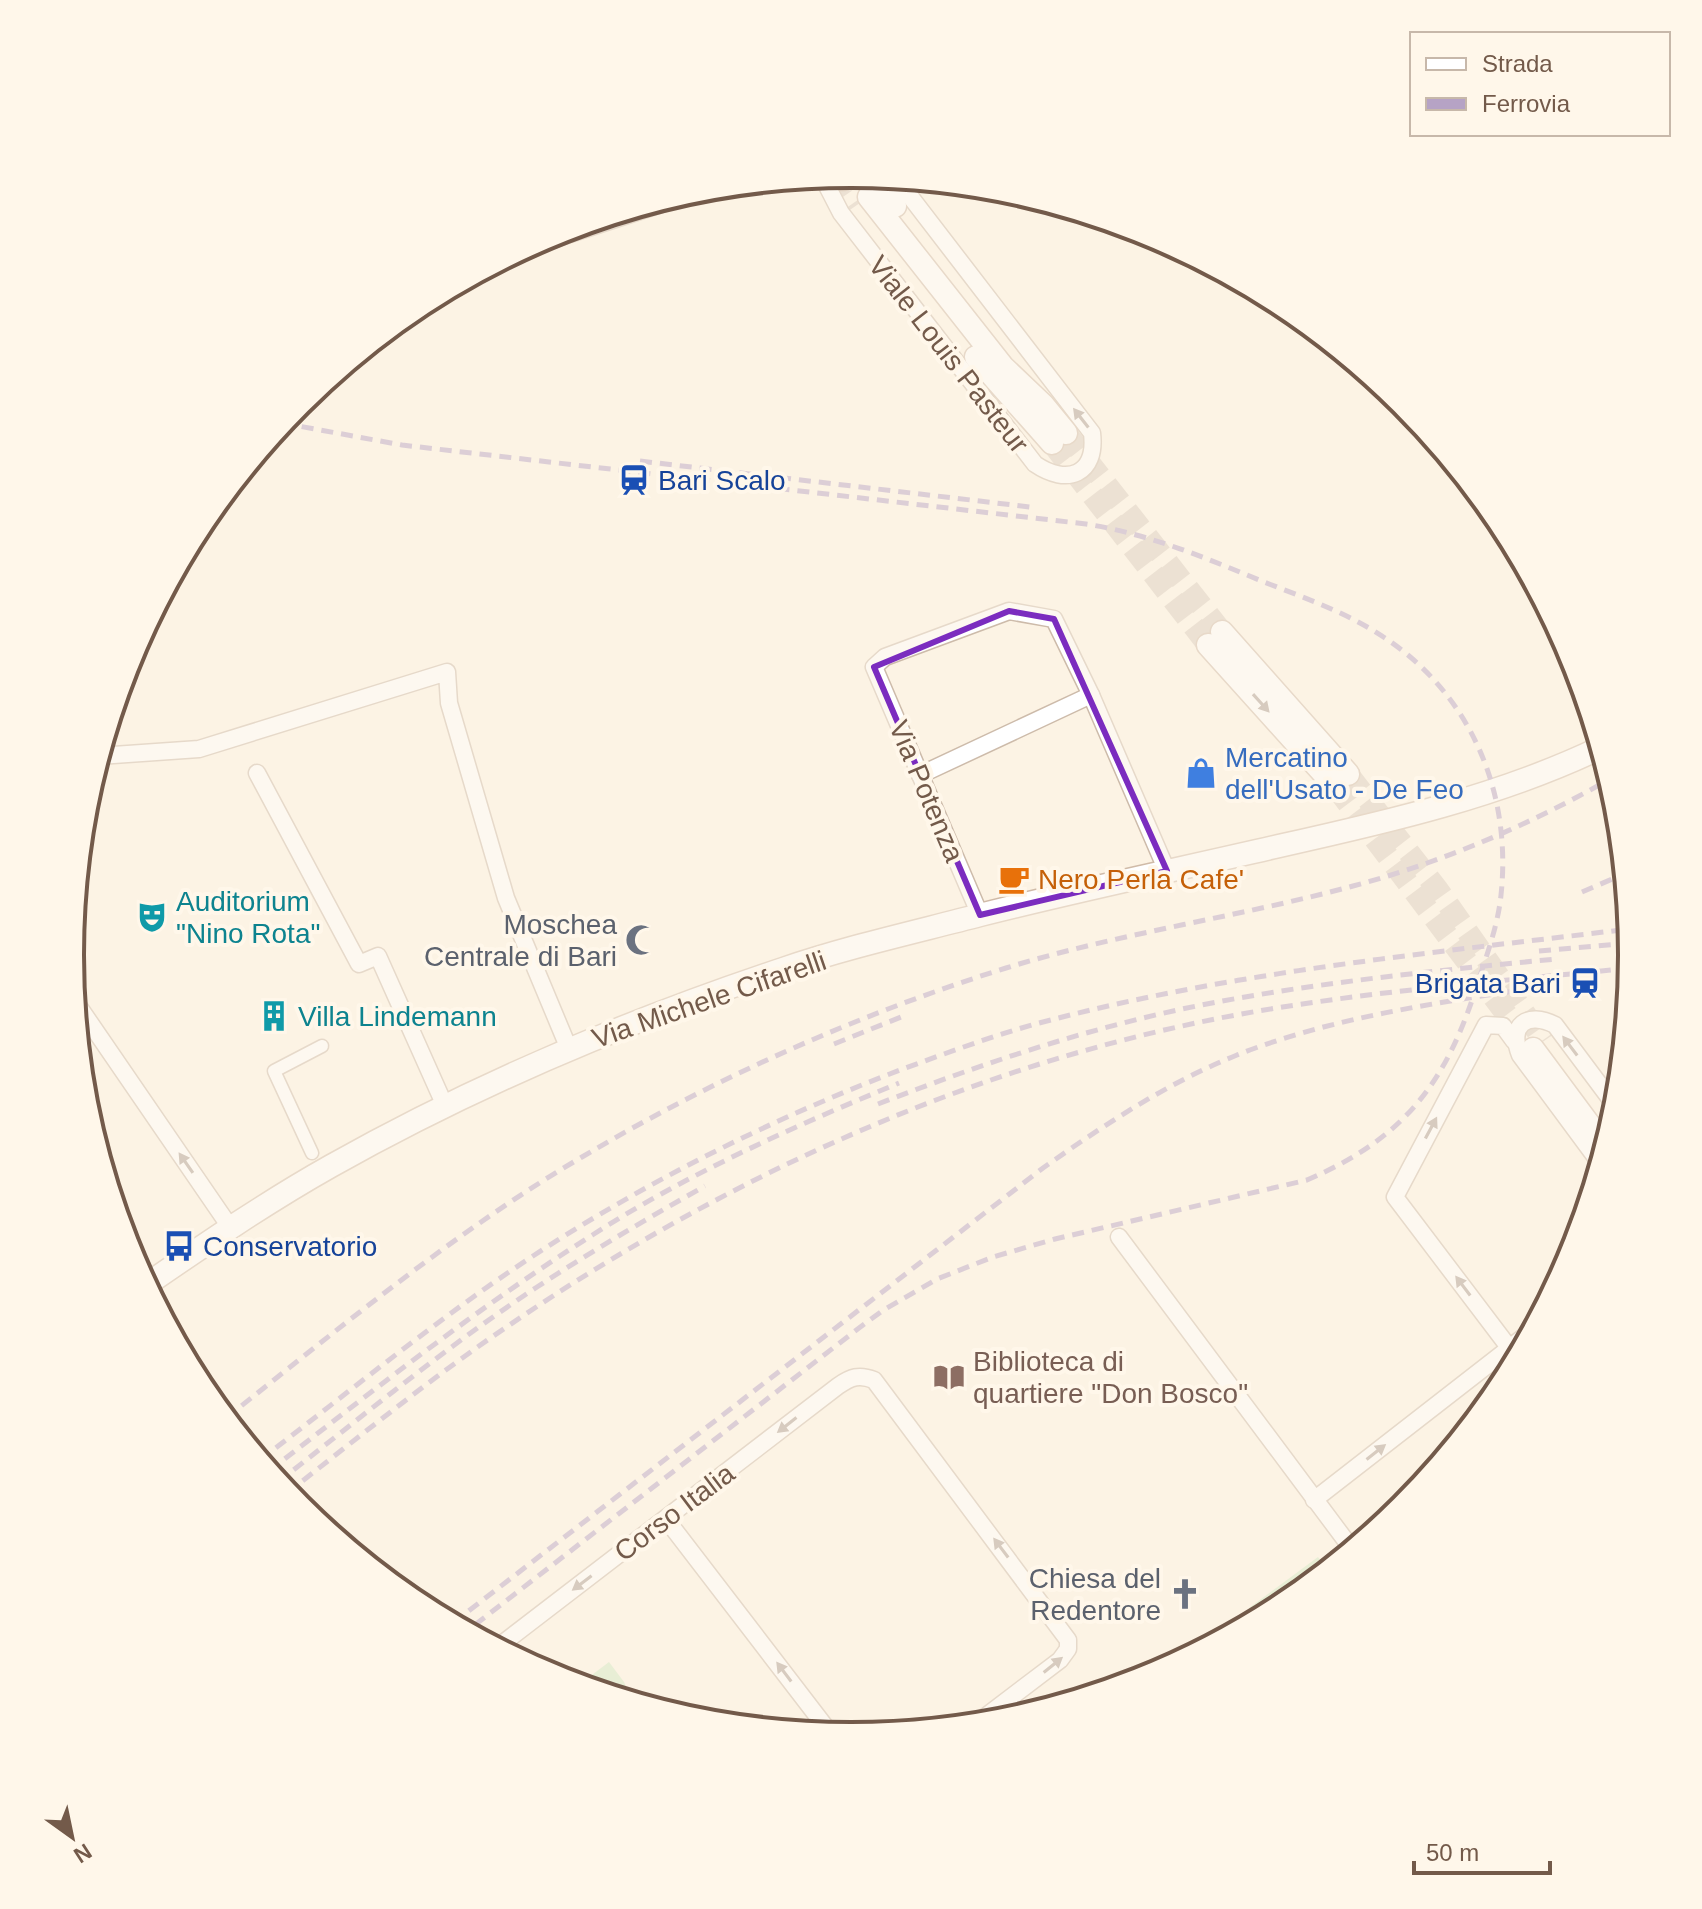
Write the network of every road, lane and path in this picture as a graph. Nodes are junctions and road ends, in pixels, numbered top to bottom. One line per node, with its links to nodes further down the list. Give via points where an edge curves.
1 (828, 188): 2 (street, Viale Louis Pasteur, one-way to 2, via 841,213 1035,464 1064,477 1081,471 1091,460 1092,433)
2 (905, 189)
3 (866, 192): 3 (main road, via 991,376 1059,438 1015,358)
4 (1215, 639): 10 (main road)
5 (1091, 695): 9 (street); 9 (street, Via Potenza, via 1054,619 1009,611 885,657 874,667); 11 (street)
6 (1591, 752): 11 (main road, Via Michele Cifarelli, via 1464,799)
7 (110, 755): 16 (street, via 199,749 447,672 449,703 506,898)
8 (257, 773): 18 (street, via 359,964 378,956)
9 (920, 775): 12 (street, Via Potenza)
10 (1342, 780)
11 (1167, 871): 12 (main road, Via Michele Cifarelli)
12 (980, 915): 16 (main road, Via Michele Cifarelli, via 788,967)
13 (87, 1019): 23 (street, one-way to 13)
14 (1530, 1044): 17 (street, one-way to 14, via 1555,1025 1533,1018 1523,1023 1517,1031); 19 (main road); 20 (main road); 21 (street, via 1520,1055); 26 (street, one-way to 14, via 1395,1197 1486,1025 1503,1026)
15 (322, 1046): 22 (street, via 274,1071)
16 (569, 1049): 18 (main road, Via Michele Cifarelli)
17 (1605, 1092)
18 (445, 1106): 23 (main road, Via Michele Cifarelli)
19 (1600, 1119)
20 (1596, 1134)
21 (1592, 1152)
22 (312, 1153)
23 (230, 1227): 25 (main road, Via Michele Cifarelli)
24 (1119, 1237): 28 (street)
25 (156, 1278)
26 (1509, 1348)
27 (1500, 1362): 28 (street, one-way to 27)
28 (1314, 1500): 30 (street)
29 (666, 1519): 31 (street, Corso Italia, one-way to 31); 32 (street, Corso Italia, one-way to 29, via 1060,1660 1068,1649 1065,1632 874,1380 849,1378); 33 (street, one-way to 29)
30 (1345, 1541)
31 (508, 1640)
32 (997, 1708)
33 (821, 1721)

